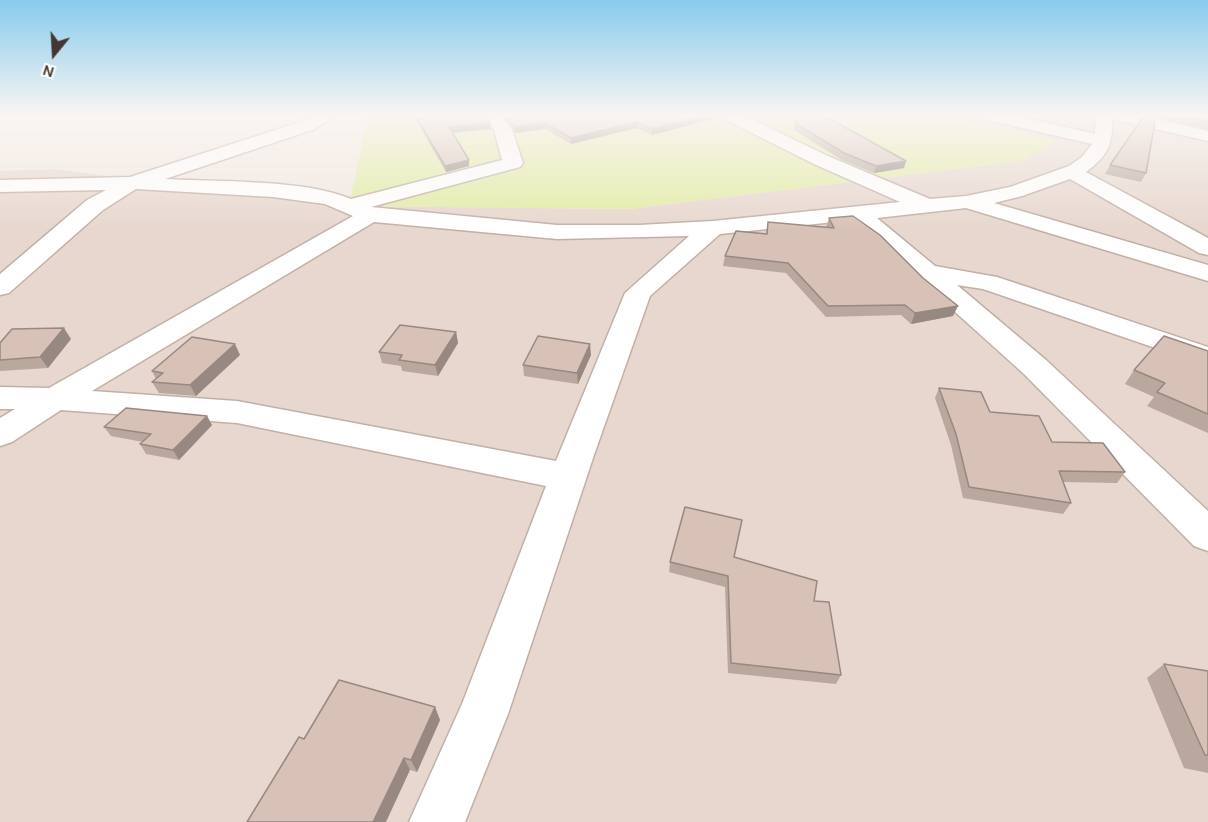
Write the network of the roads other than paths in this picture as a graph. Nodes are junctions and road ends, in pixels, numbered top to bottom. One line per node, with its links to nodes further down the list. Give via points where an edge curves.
1 (222, 153): 6 (street)
2 (510, 153): 10 (street, via 513,163)
3 (808, 153): 9 (street)
4 (1095, 153): 5 (street)
5 (1072, 172): 8 (street, via 1015,192); 13 (street)
6 (132, 183): 7 (street); 10 (street, via 330,198); 16 (street, via 95,205)
7 (0, 186)
8 (966, 202): 9 (street); 15 (street)
9 (926, 206): 11 (street)
10 (360, 211): 12 (street, via 556,232); 19 (street)
11 (858, 213): 12 (street); 14 (street)
12 (713, 228): 21 (street, via 638,293)
13 (1208, 248)
14 (928, 273): 17 (street, via 988,282); 22 (street, via 1035,367)
15 (1208, 273)
16 (0, 287)
17 (1208, 357)
18 (0, 398): 19 (street)
19 (55, 399): 20 (street); 21 (street, via 237,412)
20 (0, 434)
21 (568, 477): 23 (street, via 483,714)
22 (1208, 535)
23 (437, 822)

